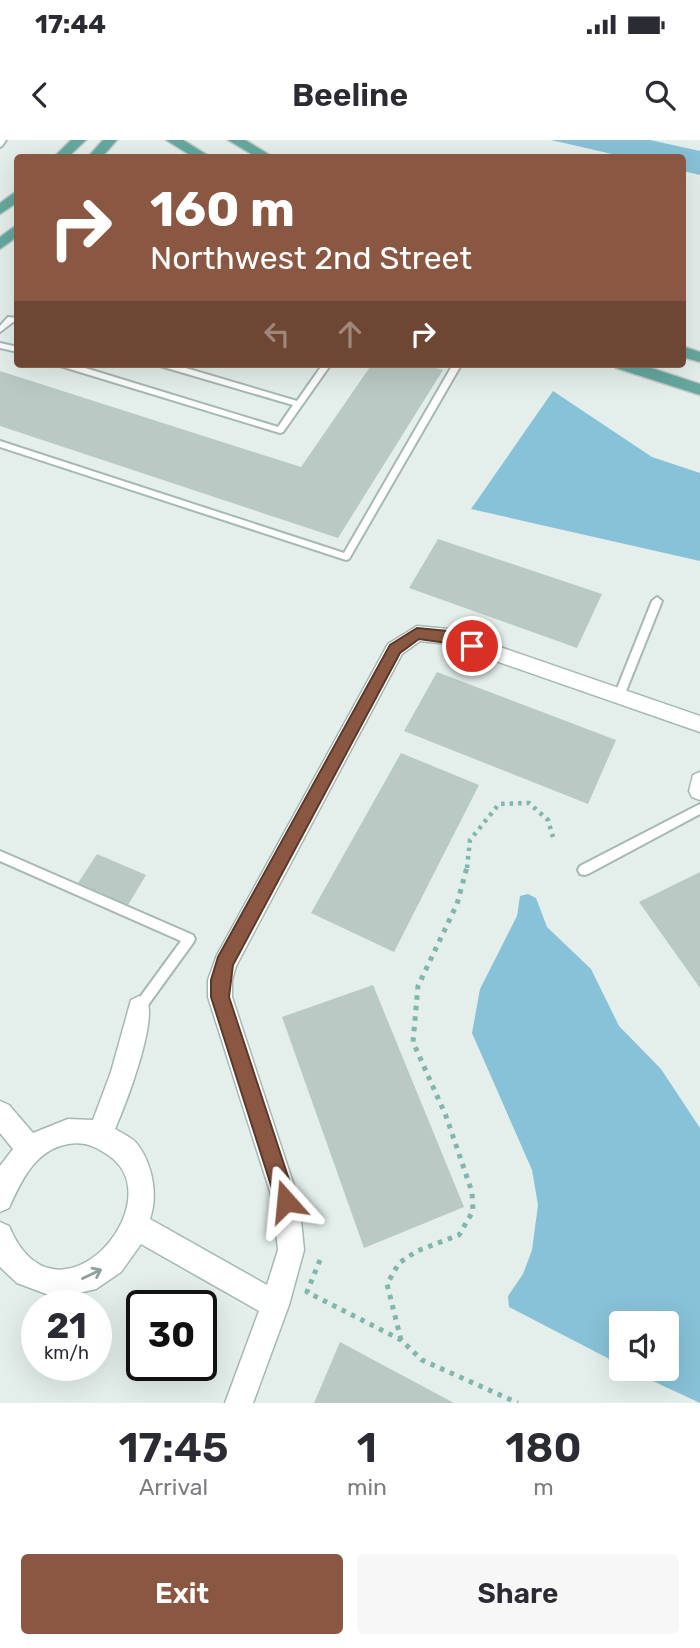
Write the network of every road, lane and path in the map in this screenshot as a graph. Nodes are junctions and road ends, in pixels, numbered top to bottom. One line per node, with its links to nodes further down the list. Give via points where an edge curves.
1 (4, 140): 6 (lane)
2 (79, 140): 7 (main road)
3 (110, 140): 8 (main road)
4 (173, 140): 9 (main road)
5 (235, 140): 10 (main road)
6 (0, 145)
7 (63, 154)
8 (97, 154)
9 (199, 154)
10 (261, 154)
11 (14, 197): 12 (main road)
12 (0, 209)
13 (14, 232): 14 (main road)
14 (0, 245)
15 (0, 314): 16 (lane)
16 (14, 320): 17 (lane)
17 (0, 330)
18 (76, 368): 24 (lane, via 281,430)
19 (177, 368): 24 (lane)
20 (324, 368): 24 (lane)
21 (455, 368): 25 (lane, via 345,556)
22 (634, 368): 23 (main road)
23 (700, 390)
24 (299, 404)
25 (0, 444)
26 (657, 601): 27 (lane)
27 (619, 696): 28 (street); 43 (street, via 448,637 417,633 395,649 225,963 220,980 220,997 286,1201 291,1250)
28 (700, 724)
29 (700, 780): 30 (street)
30 (700, 791)
31 (700, 808): 34 (lane)
32 (553, 837): 44 (path, via 548,820 528,803 499,804 470,840 457,904 418,986 413,1042 455,1141 472,1192 473,1211 459,1235 399,1263 387,1284)
33 (0, 856): 35 (lane, via 189,939)
34 (584, 870)
35 (139, 1008): 37 (street, via 126,1072)
36 (0, 1114): 38 (street)
37 (99, 1134): 38 (street, via 76,1131 52,1136); 40 (street, via 119,1144 141,1181)
38 (30, 1149): 39 (street, via 12,1169)
39 (0, 1199)
40 (136, 1227): 41 (street, one-way to 40, via 15,1265 35,1278 59,1283 85,1279 106,1267 124,1249); 43 (street)
41 (0, 1235)
42 (320, 1261): 44 (path, via 307,1292)
43 (275, 1305): 45 (street)
44 (401, 1340): 46 (path, via 422,1360)
45 (239, 1403)
46 (519, 1403)

